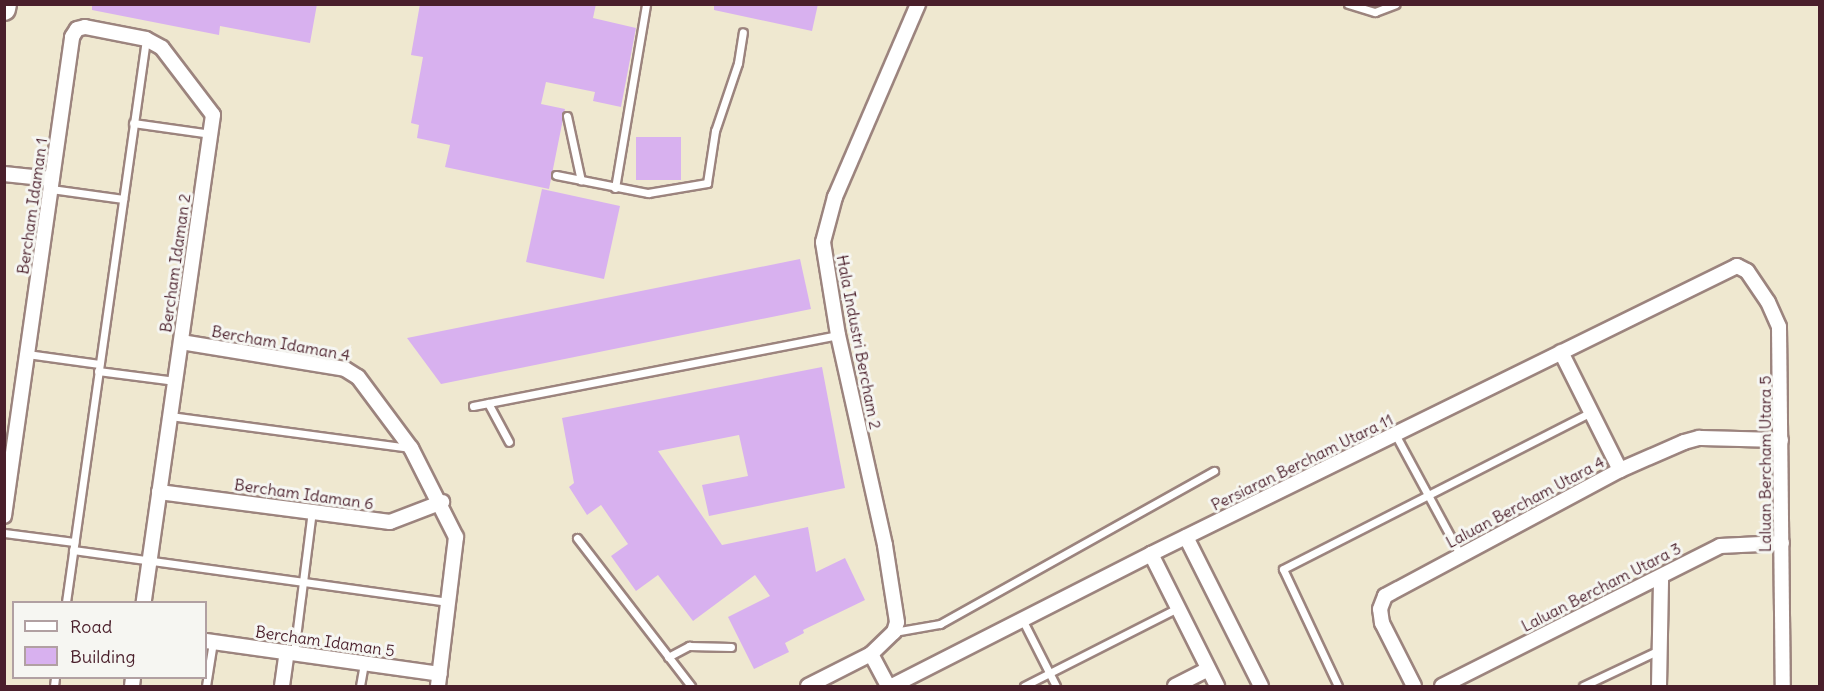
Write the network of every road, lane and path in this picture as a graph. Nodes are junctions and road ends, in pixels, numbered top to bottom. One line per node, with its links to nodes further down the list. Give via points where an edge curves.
1 (646, 4): 15 (lane)
2 (918, 4): 18 (street, Hala Industri Bercham 2, via 827,222 824,250)
3 (1348, 4): 4 (lane, via 1375,12)
4 (1395, 4)
5 (743, 32): 15 (lane, via 738,63 715,131 707,183 648,193)
6 (146, 39): 7 (street, Bercham Idaman 2, via 81,27); 9 (lane); 10 (street, Bercham Idaman 2, via 162,48 213,115)
7 (71, 44): 14 (street, Bercham Idaman 1)
8 (567, 116): 13 (lane)
9 (134, 123): 10 (lane); 16 (lane)
10 (210, 134): 19 (street, Bercham Idaman 2)
11 (4, 174): 14 (street)
12 (556, 175): 13 (lane)
13 (581, 181): 15 (lane)
14 (51, 184): 16 (lane); 21 (street, Bercham Idaman 1)
15 (615, 188)
16 (123, 199): 22 (lane)
17 (1728, 270): 20 (street, Persiaran Bercham Utara 11); 29 (street, Laluan Bercham Utara 5, via 1744,269 1775,315 1782,376)
18 (838, 335): 24 (lane); 54 (street, Hala Industri Bercham 2, via 898,612)
19 (181, 342): 23 (street, Bercham Idaman 2); 31 (street, Bercham Idaman 4, via 353,372)
20 (1561, 352): 26 (street); 28 (street, Persiaran Bercham Utara 11)
21 (27, 354): 22 (lane); 38 (street, Bercham Idaman 1)
22 (99, 367): 23 (lane); 43 (lane)
23 (175, 381): 27 (street, Bercham Idaman 2)
24 (488, 403): 25 (lane); 30 (lane)
25 (474, 406)
26 (1591, 412): 32 (street); 35 (lane)
27 (170, 416): 31 (lane); 34 (street, Bercham Idaman 2)
28 (1395, 434): 35 (lane); 40 (street, Persiaran Bercham Utara 11)
29 (1781, 440): 32 (street, Laluan Bercham Utara 4, via 1700,438); 42 (street, Laluan Bercham Utara 5)
30 (509, 442)
31 (411, 448): 36 (street, Bercham Idaman 4)
32 (1620, 470): 45 (street, Laluan Bercham Utara 4)
33 (1214, 471): 54 (lane, via 940,624)
34 (159, 492): 37 (street, Bercham Idaman 6); 46 (street, Bercham Idaman 2)
35 (1428, 495): 45 (lane); 76 (lane, via 1282,569)
36 (442, 502): 37 (street, Bercham Idaman 6, via 398,521); 51 (street, Bercham Idaman 4, via 456,537)
37 (312, 510): 48 (lane)
38 (4, 516)
39 (4, 533): 43 (lane)
40 (1186, 537): 44 (street, Persiaran Bercham Utara 11); 75 (street)
41 (577, 538): 60 (lane)
42 (1782, 543): 47 (street, Laluan Bercham Utara 3, via 1720,546); 81 (street, Laluan Bercham Utara 5)
43 (74, 546): 46 (lane); 49 (lane)
44 (1150, 554): 52 (street); 53 (street, Persiaran Bercham Utara 11)
45 (1461, 556): 77 (street, Laluan Bercham Utara 4, via 1385,596 1380,609 1382,623)
46 (150, 561): 48 (lane); 50 (street, Bercham Idaman 2)
47 (1661, 577): 57 (street); 78 (street, Laluan Bercham Utara 3)
48 (303, 582): 51 (lane); 58 (lane)
49 (66, 601)
50 (144, 601)
51 (451, 603): 65 (street, Bercham Idaman 4)
52 (1178, 608): 62 (street); 64 (lane)
53 (1023, 621): 64 (lane); 70 (street, Persiaran Bercham Utara 11)
54 (894, 632): 59 (street)
55 (209, 641): 58 (street, Bercham Idaman 5); 63 (lane)
56 (731, 647): 60 (lane, via 689,646)
57 (1660, 650): 79 (lane); 80 (street)
58 (290, 653): 61 (street, Bercham Idaman 5); 66 (street)
59 (871, 654): 69 (street); 70 (street)
60 (668, 657): 68 (lane)
61 (364, 663): 65 (street, Bercham Idaman 5); 67 (lane)
62 (1208, 669): 73 (street); 74 (street)
63 (207, 672)
64 (1049, 674): 71 (lane); 72 (lane)
65 (439, 680)
66 (282, 687)
67 (360, 687)
68 (691, 687)
69 (808, 687)
70 (890, 687)
71 (1024, 687)
72 (1056, 687)
73 (1175, 687)
74 (1217, 687)
75 (1261, 687)
76 (1338, 687)
77 (1414, 687)
78 (1442, 687)
79 (1583, 687)
80 (1659, 687)
81 (1783, 687)

